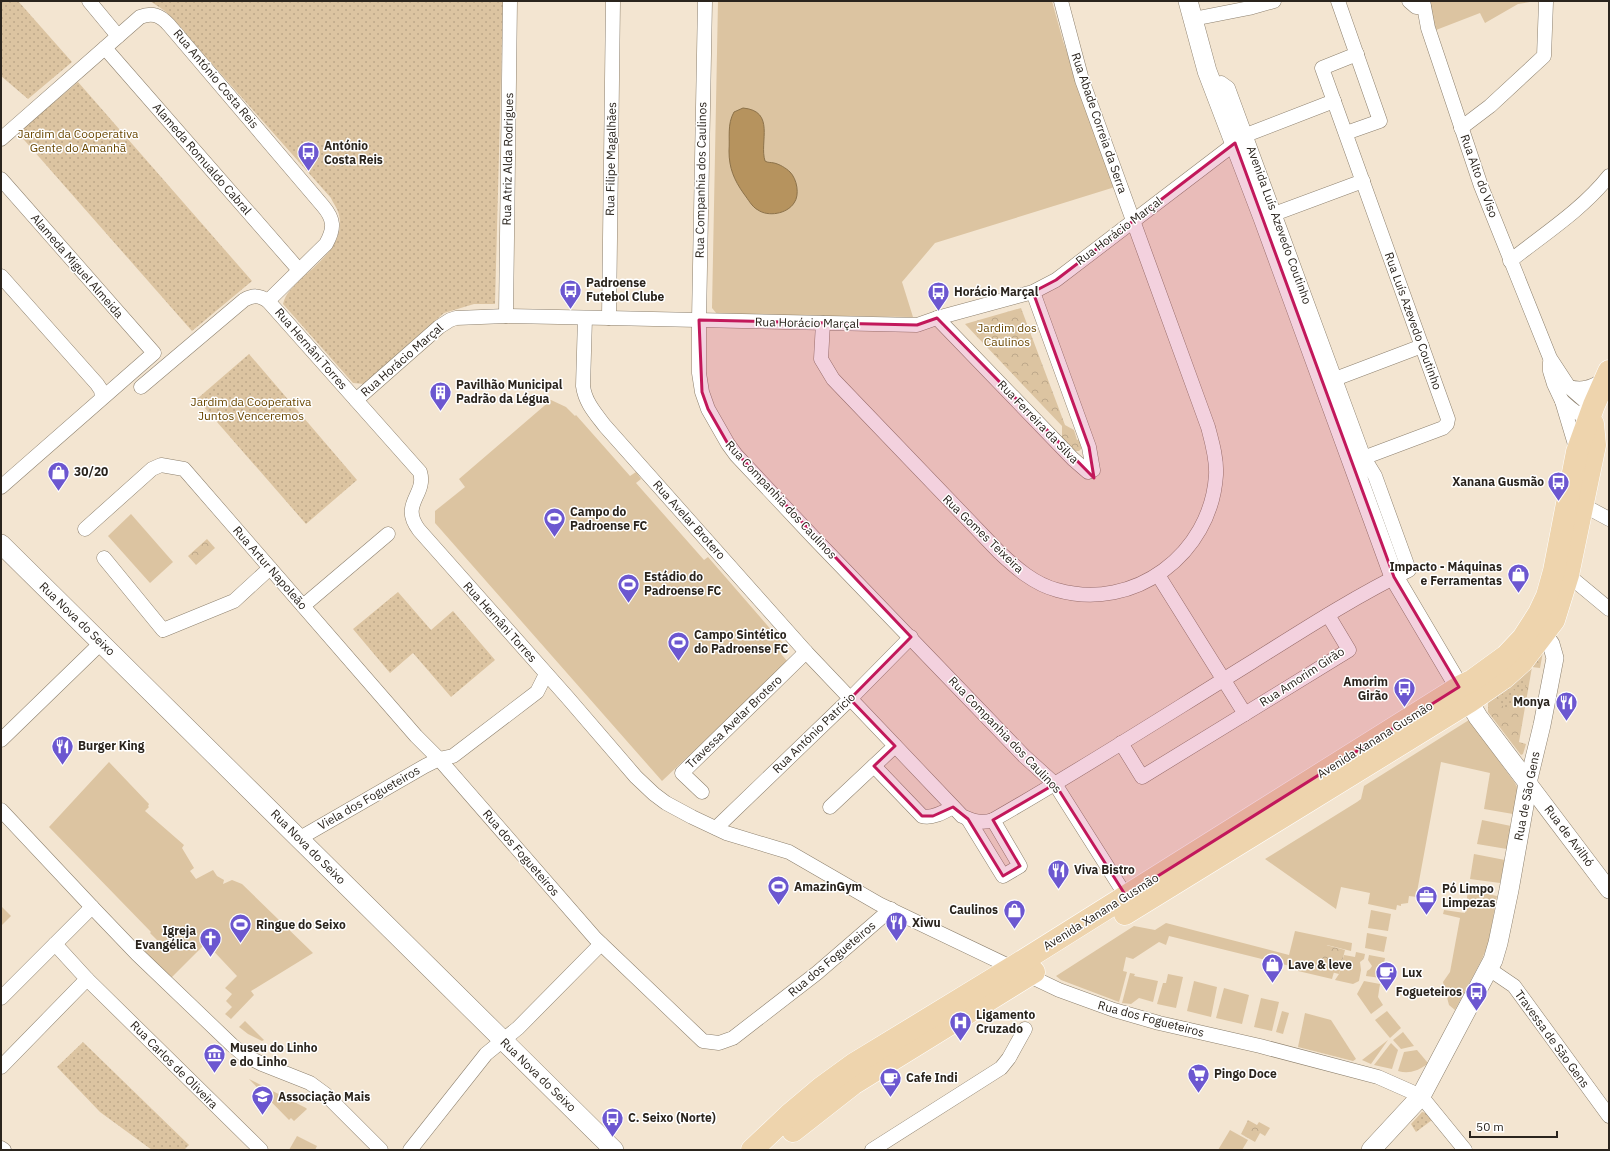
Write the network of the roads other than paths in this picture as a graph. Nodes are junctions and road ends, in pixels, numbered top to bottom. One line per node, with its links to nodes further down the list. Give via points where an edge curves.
1 (89, 1): 13 (street)
2 (510, 1): 31 (street, Rua Atriz Alda Rodrigues)
3 (613, 1): 33 (street, Rua Filipe Magalhães)
4 (705, 1): 35 (street, Rua Companhia dos Caulinos)
5 (1061, 1): 25 (street, Rua Abade Correia da Serra, via 1082,80)
6 (1188, 1): 12 (main road)
7 (1274, 1): 12 (street)
8 (1338, 1): 15 (street)
9 (1409, 1): 11 (street, Rua Alto do Viso, via 1416,7)
10 (1546, 2): 17 (street, via 1544,56 1490,106)
11 (1423, 4): 17 (street, Rua Alto do Viso, via 1428,28)
12 (1193, 19): 20 (main road, Avenida Luís Azevedo Coutinho, via 1210,78)
13 (118, 36): 14 (street, Rua António Costa Reis); 27 (street, Rua António Costa Reis, via 140,17 156,14 165,20 329,213 332,222 329,239)
14 (105, 48): 19 (street, Rua António Costa Reis); 27 (street, Alameda Romualdo Cabral)
15 (1357, 54): 16 (street, Rua Luís Azevedo Coutinho, via 1322,68); 18 (street, via 1380,121)
16 (1334, 101): 18 (street, Rua Luís Azevedo Coutinho); 20 (street, Rua Horácio Marçal)
17 (1461, 128): 26 (street, Rua Alto do Viso)
18 (1346, 133): 23 (street, Rua Luís Azevedo Coutinho)
19 (1, 139)
20 (1240, 139): 24 (main road, Avenida Luís Azevedo Coutinho); 25 (street, Rua Horácio Marçal)
21 (1609, 176): 26 (street, via 1582,204)
22 (1, 179): 43 (street, Alameda Miguel Almeida, via 154,352)
23 (1363, 181): 24 (street); 37 (street, Rua Luís Azevedo Coutinho)
24 (1269, 216): 40 (main road, Avenida Luís Azevedo Coutinho)
25 (1132, 220): 29 (street, Rua Horácio Marçal, via 1056,280); 58 (street, Rua Gomes Teixeira, via 1208,427 1214,449 1216,473 1210,510 1204,523 1189,547)
26 (1510, 261): 38 (street, Rua Alto do Viso)
27 (299, 270): 30 (street, Rua António Costa Reis)
28 (1, 276): 43 (street, via 97,384)
29 (1033, 292): 34 (street, Rua Horácio Marçal); 34 (street, Rua Ferreira da Silva, via 1089,447 1093,470 1088,472)
30 (268, 301): 41 (street, Rua Hernâni Torres, via 257,295 244,300); 44 (street, Rua Hernâni Torres)
31 (506, 316): 32 (street, Rua Horácio Marçal); 44 (street, Rua Horácio Marçal, via 450,320)
32 (585, 318): 33 (street, Rua Horácio Marçal); 66 (street, Rua Avelar Brotero, via 583,386 588,404)
33 (609, 318): 35 (street, Rua Horácio Marçal)
34 (937, 318): 36 (street, Rua Horácio Marçal, via 917,325)
35 (699, 320): 36 (street, Rua Horácio Marçal); 64 (street, Rua Companhia dos Caulinos, via 699,373 702,392 724,438 736,455 809,533)
36 (823, 323): 58 (street, Rua Gomes Teixeira, via 820,359 833,379 963,517 1016,568 1056,590 1081,595 1127,589)
37 (1422, 346): 40 (street); 48 (street, Rua Luís Azevedo Coutinho, via 1448,419 1447,424 1437,431)
38 (1550, 358): 42 (street, Rua Alto do Viso); 45 (street, Rua Alto do Viso, via 1550,371)
39 (1607, 375): 42 (street, via 1590,387 1579,390); 46 (main road)
40 (1329, 381): 48 (main road, Avenida Luís Azevedo Coutinho)
41 (141, 386)
42 (1569, 387): 46 (street, Rua Alto do Viso, via 1585,401)
43 (102, 397): 49 (street)
44 (356, 400): 67 (street, Rua Hernâni Torres, via 420,472 421,485 411,507 417,528)
45 (1562, 401): 46 (street, Rua Alto do Viso, via 1576,413); 47 (street, Rua Alto do Viso)
46 (1592, 415): 47 (main road); 50 (main road, via 1595,445)
47 (1578, 452): 57 (main road)
48 (1358, 460): 59 (main road, Avenida Luís Azevedo Coutinho)
49 (1, 487)
50 (1583, 505): 51 (street); 57 (main road)
51 (1609, 519)
52 (85, 529): 56 (street, Rua Artur Napoleão, via 152,469 160,465 184,469)
53 (388, 534): 60 (street)
54 (3, 551): 65 (main road, Rua Nova do Seixo)
55 (104, 558): 56 (street, via 163,630 234,601)
56 (270, 568): 60 (street, Rua Artur Napoleão)
57 (1561, 573): 61 (street); 63 (main road, via 1547,596)
58 (1158, 575): 68 (street)
59 (1394, 577): 62 (street); 70 (main road, Avenida Luís Azevedo Coutinho)
60 (303, 606): 77 (street, Rua Artur Napoleão)
61 (1609, 609)
62 (1328, 615): 68 (street); 73 (street, Rua Amorim Girão, via 1349,650)
63 (1538, 630): 70 (main road, Avenida Xanana Gusmão, via 1524,638 1506,656 1473,680); 79 (street, Rua de São Gens, via 1550,644 1555,658)
64 (911, 637): 72 (street, Rua António Patrício); 80 (street, Rua Companhia dos Caulinos, via 1024,756)
65 (101, 643): 74 (street); 88 (main road, Rua Nova do Seixo)
66 (806, 652): 72 (street, Rua Avelar Brotero); 81 (street, Travessa Avelar Brotero, via 682,773)
67 (546, 674): 69 (street); 71 (street, Rua Hernâni Torres)
68 (1223, 680): 73 (street); 75 (street)
69 (537, 692): 71 (street); 77 (street, Viela dos Fogueteiros, via 453,756)
70 (1464, 695): 79 (main road, Avenida Luís Azevedo Coutinho); 90 (main road, Avenida Xanana Gusmão); 96 (main road, Avenida Xanana Gusmão, via 1132,910)
71 (568, 698): 87 (street, Rua Hernâni Torres, via 654,794)
72 (850, 699): 76 (street, Rua Avelar Brotero); 87 (street, Rua António Patrício)
73 (1245, 714): 75 (street, Rua Amorim Girão, via 1142,777)
74 (1, 740)
75 (1121, 743): 80 (street)
76 (896, 746): 78 (street); 83 (street, Rua Avelar Brotero)
77 (438, 759): 88 (street, Viela dos Fogueteiros); 94 (street, Rua dos Fogueteiros)
78 (874, 766): 82 (street); 83 (street, via 922,816 933,816)
79 (1528, 783): 89 (street, Rua de Avilhó); 95 (main road, Rua de São Gens, via 1498,943)
80 (1055, 784): 86 (street); 90 (street, Rua Companhia dos Caulinos)
81 (702, 792)
82 (830, 807)
83 (953, 807): 85 (street, Rua Avelar Brotero)
84 (1, 810): 91 (street)
85 (968, 819): 86 (street, via 986,822); 86 (street, via 1003,876 1020,866)
86 (993, 820)
87 (716, 828): 92 (street, Rua Hernâni Torres, via 789,852)
88 (300, 840): 100 (main road, Rua Nova do Seixo)
89 (1609, 890)
90 (1126, 896): 96 (main road, Avenida Xanana Gusmão)
91 (92, 907): 93 (street); 107 (street, via 232,1046 262,1064 310,1083 325,1094)
92 (891, 909): 94 (street, Rua dos Fogueteiros, via 817,973 733,1038 719,1043 703,1041); 96 (street, Rua dos Fogueteiros)
93 (55, 944): 97 (street, Rua Carlos de Oliveira); 98 (street)
94 (601, 944): 100 (street, via 518,1028)
95 (1489, 969): 102 (main road, Rua de São Gens); 103 (street, Travessa de São Gens, via 1514,986)
96 (1021, 971): 102 (street, Rua dos Fogueteiros, via 1059,990 1114,1010 1378,1077); 110 (main road, Avenida Xanana Gusmão, via 854,1064 821,1088); 111 (main road, Avenida Xanana Gusmão, via 853,1084)
97 (87, 979): 101 (street); 106 (street, Rua Carlos de Oliveira)
98 (1, 998)
99 (1025, 1029): 112 (street, via 1001,1068)
100 (502, 1040): 108 (street, via 486,1054); 109 (main road, Rua Nova do Seixo)
101 (1, 1066)
102 (1421, 1096): 113 (main road, Rua de São Gens); 114 (street)
103 (1609, 1116)
104 (1, 1148): 105 (street)
105 (4, 1150)
106 (261, 1150)
107 (381, 1150)
108 (410, 1150)
109 (614, 1150)
110 (752, 1150)
111 (773, 1150)
112 (872, 1150)
113 (1372, 1150)
114 (1465, 1150)

